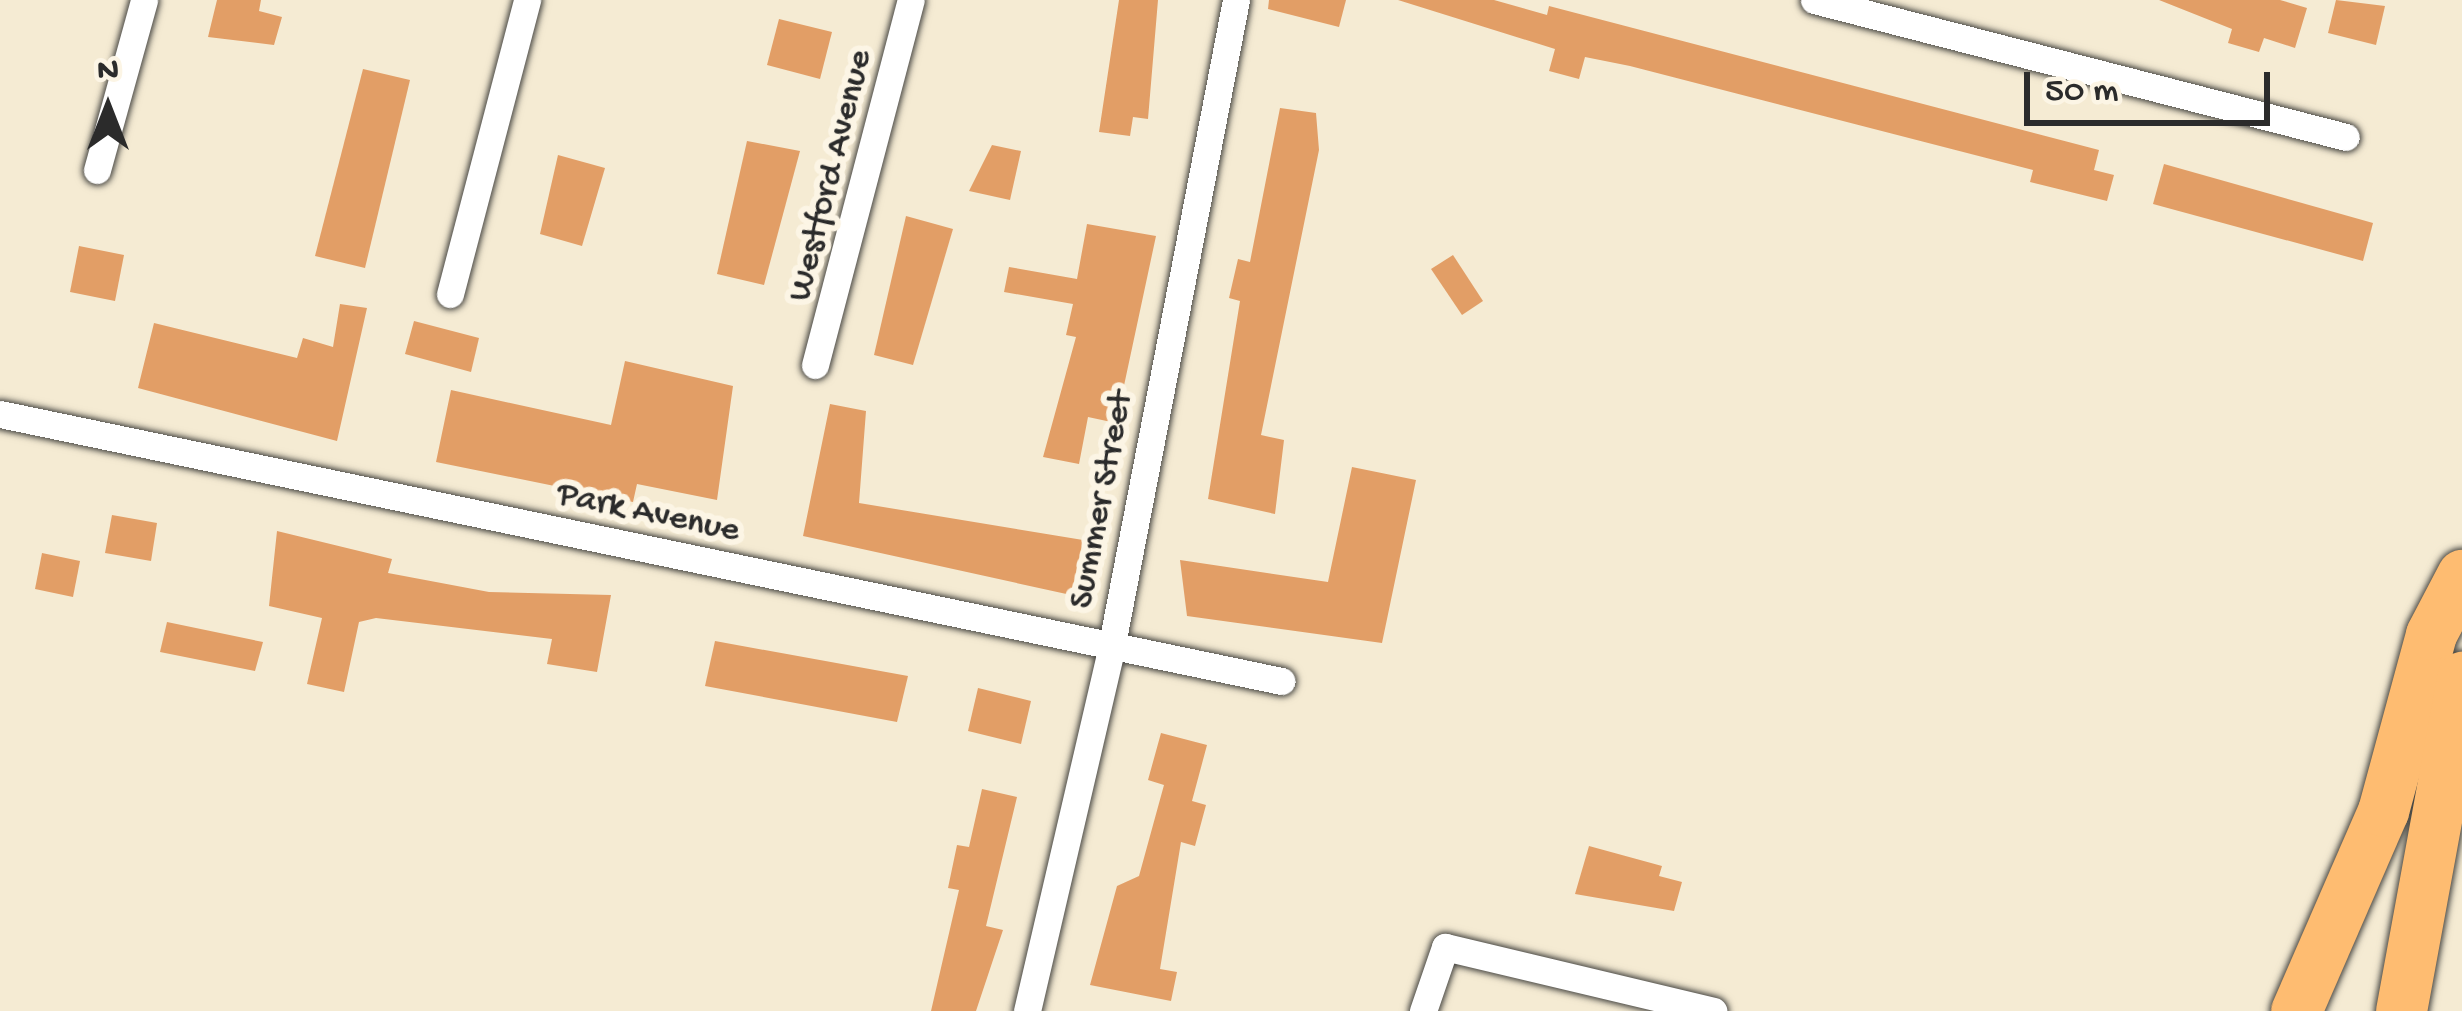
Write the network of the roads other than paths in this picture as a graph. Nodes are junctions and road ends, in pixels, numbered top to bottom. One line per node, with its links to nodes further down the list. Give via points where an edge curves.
1 (144, 0): 7 (street)
2 (527, 0): 8 (street)
3 (911, 0): 9 (street, Westford Avenue)
4 (1237, 0): 12 (street, Summer Street)
5 (1814, 0): 6 (street)
6 (2346, 137)
7 (97, 170)
8 (451, 294)
9 (815, 364)
10 (0, 414): 12 (street, Park Avenue)
11 (2462, 575): 18 (highway, via 2431,634 2377,827)
12 (1111, 650): 14 (street, Park Avenue); 15 (street, Summer Street)
13 (2462, 676): 19 (highway)
14 (1281, 681)
15 (1027, 1011)
16 (1423, 1011): 17 (street, via 1445,947)
17 (1713, 1011)
18 (2296, 1011)
19 (2401, 1011)

